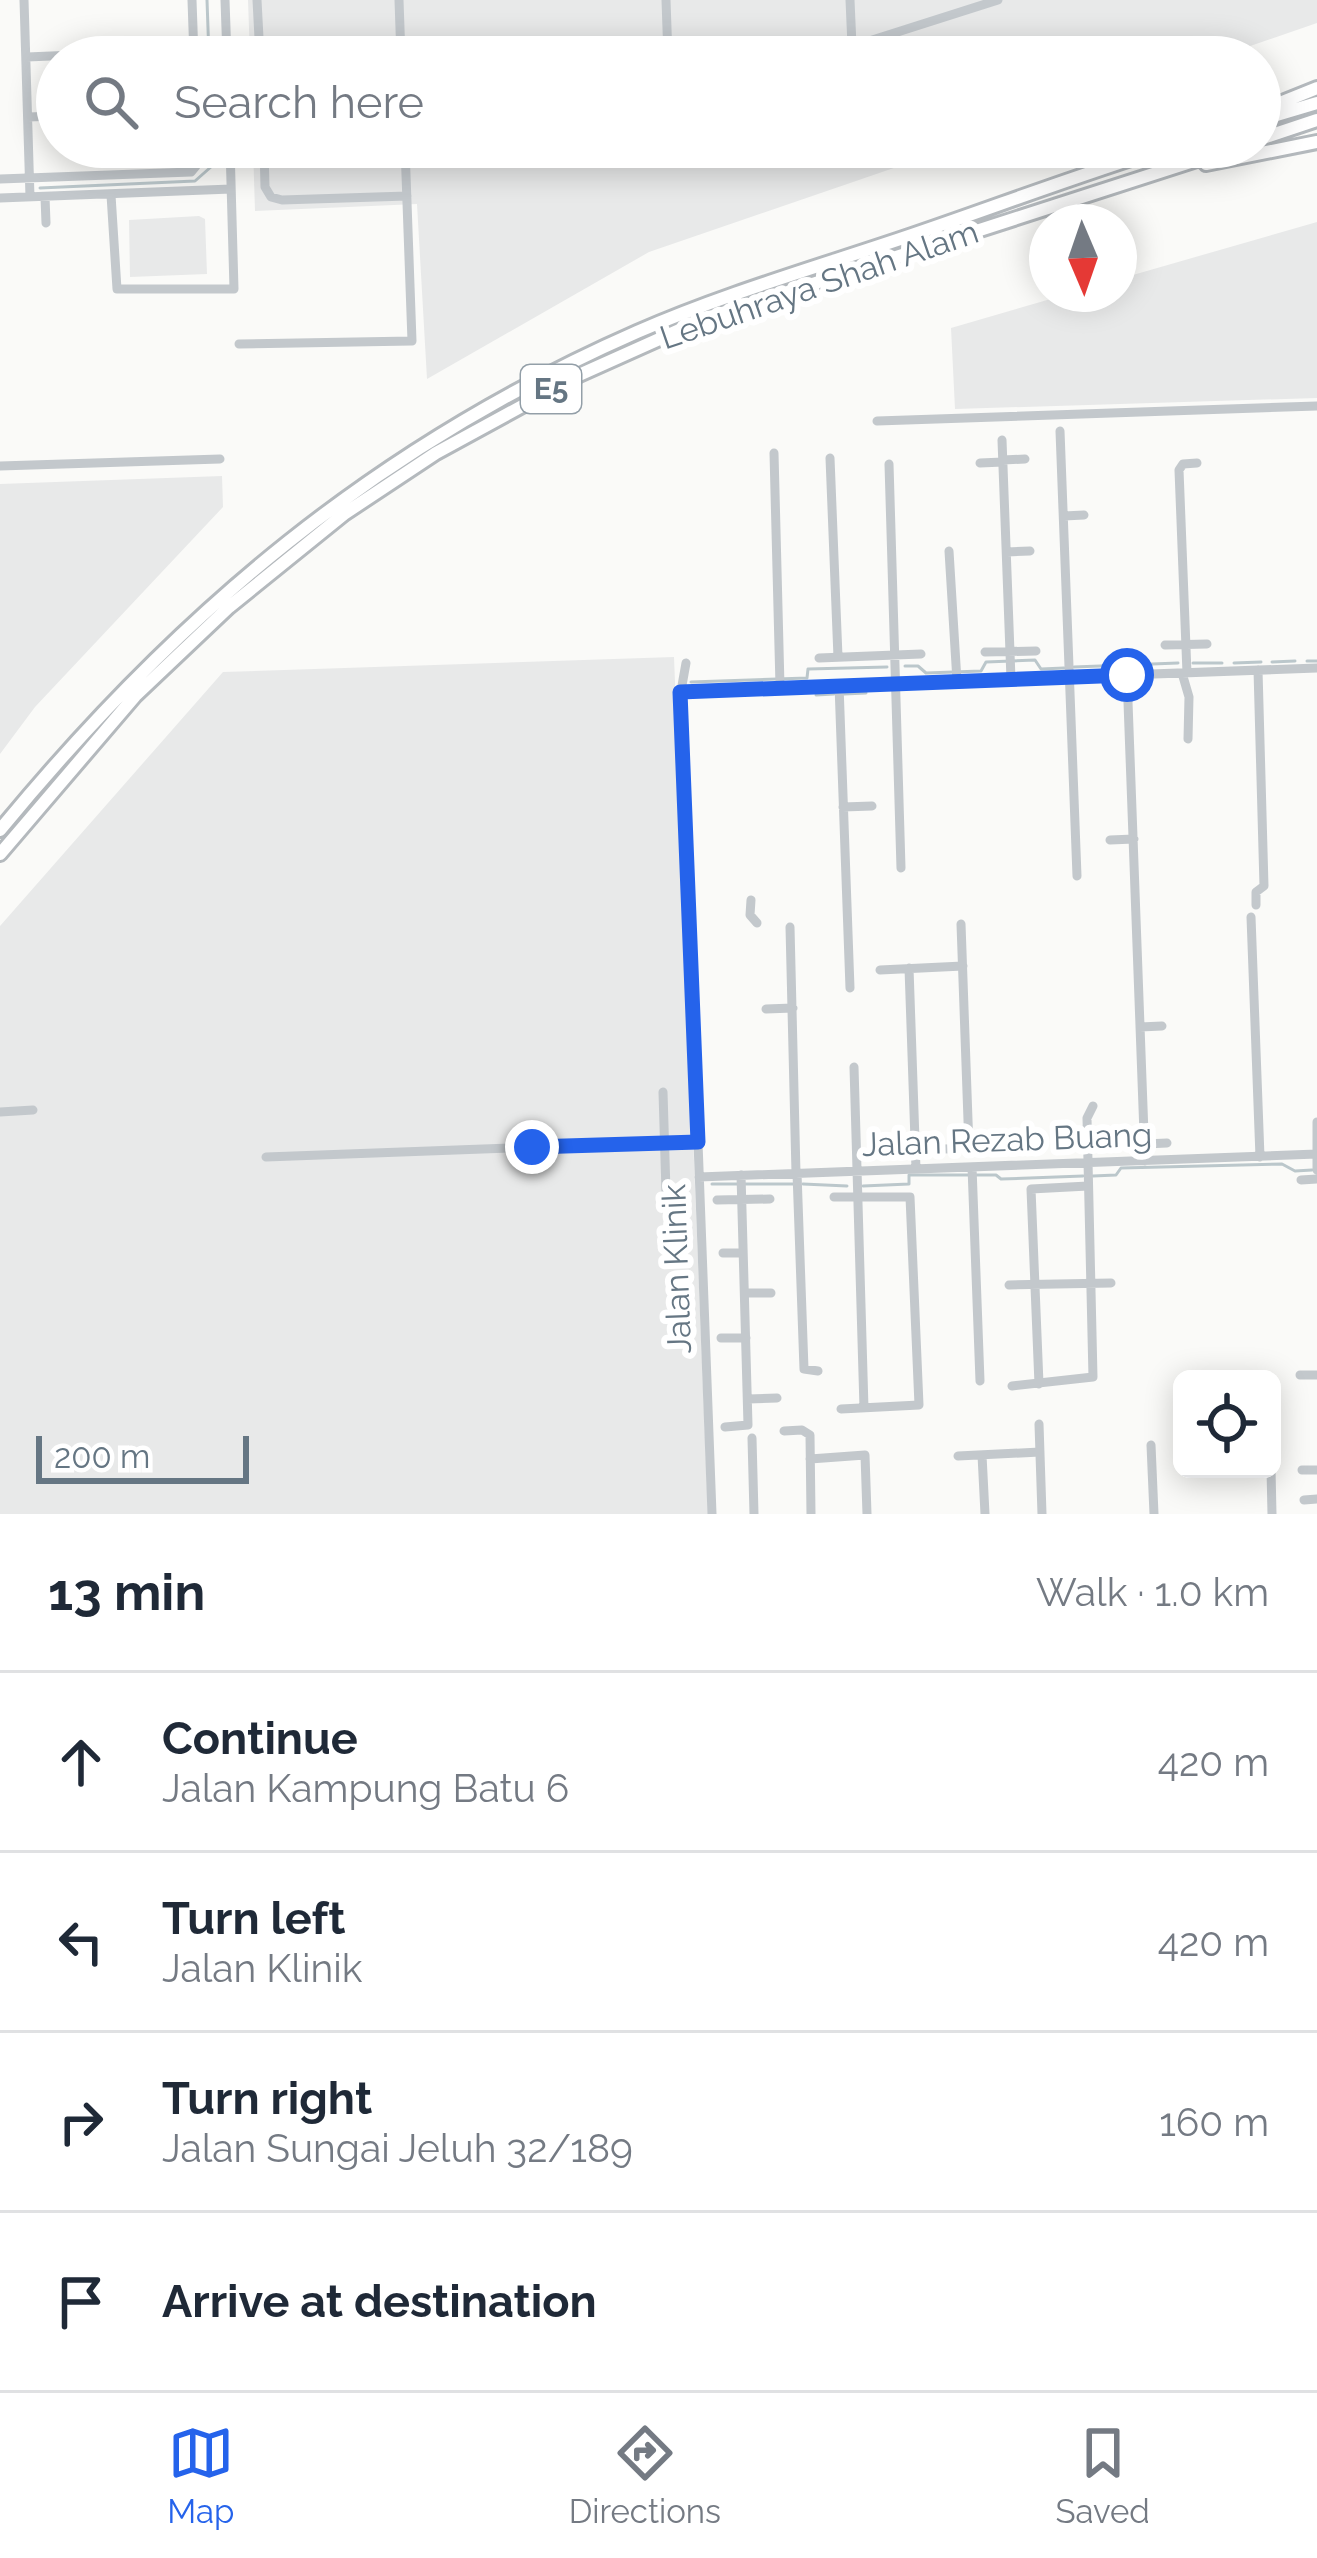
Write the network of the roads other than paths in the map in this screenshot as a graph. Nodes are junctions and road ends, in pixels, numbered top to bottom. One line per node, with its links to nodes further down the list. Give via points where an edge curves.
1 (24, 0): 16 (street)
2 (192, 0): 9 (street)
3 (225, 0): 10 (street)
4 (257, 0): 11 (street)
5 (399, 0): 12 (street)
6 (666, 0): 13 (street)
7 (850, 0): 14 (street)
8 (998, 0): 15 (street)
9 (193, 36)
10 (226, 36)
11 (259, 36)
12 (400, 36)
13 (667, 36)
14 (852, 36)
15 (884, 36)
16 (27, 57): 17 (street); 22 (street)
17 (36, 57)
18 (1317, 88): 20 (highway)
19 (1317, 103): 21 (highway)
20 (1281, 105)
21 (1281, 111)
22 (28, 117): 23 (street); 35 (street)
23 (36, 117)
24 (1317, 120): 25 (highway)
25 (1281, 132)
26 (1317, 142): 27 (highway)
27 (1281, 149)
28 (195, 168): 35 (street)
29 (230, 168): 38 (street)
30 (265, 168): 40 (street, via 265,188 282,200)
31 (405, 168): 40 (street)
32 (1105, 168): 88 (highway, Lebuhraya Shah Alam / E5, via 698,306 574,361 445,433 333,506 219,597 124,686)
33 (1173, 168): 36 (highway, Lebuhraya Shah Alam / E5)
34 (1191, 168): 36 (highway)
35 (29, 178): 37 (street); 41 (street)
36 (1142, 178): 91 (highway, Lebuhraya Shah Alam / E5, via 704,319 436,453 229,607 135,696)
37 (0, 179)
38 (231, 189): 39 (street); 39 (street, via 234,289 117,289)
39 (111, 195): 42 (street)
40 (406, 196): 45 (street, via 412,341)
41 (30, 197): 42 (street); 43 (street)
42 (45, 197): 44 (street)
43 (0, 198)
44 (46, 223)
45 (239, 344)
46 (1317, 406): 47 (street)
47 (877, 422)
48 (1060, 431): 60 (street)
49 (1002, 440): 54 (street)
50 (775, 453): 82 (street)
51 (830, 458): 71 (street)
52 (220, 459): 58 (street)
53 (1025, 459): 54 (street)
54 (1003, 461): 55 (street); 63 (street)
55 (980, 463)
56 (889, 464): 70 (street)
57 (1197, 464): 64 (street, via 1178,470)
58 (0, 466)
59 (1084, 515): 60 (street)
60 (1064, 516): 77 (street)
61 (949, 551): 80 (street)
62 (1030, 551): 63 (street)
63 (1007, 552): 74 (street)
64 (1186, 644): 65 (street); 66 (street); 78 (street)
65 (1207, 644)
66 (1166, 645)
67 (1036, 651): 74 (street)
68 (985, 652): 74 (street)
69 (921, 654): 70 (street)
70 (896, 656): 71 (street); 81 (street)
71 (838, 657): 72 (street)
72 (819, 658)
73 (686, 663): 84 (street, Jalan Klinik)
74 (1011, 665): 77 (street); 80 (street)
75 (1317, 668): 76 (street)
76 (1258, 670): 78 (street); 95 (street, via 1264,886)
77 (1069, 672): 79 (street); 93 (street)
78 (1184, 673): 79 (street); 85 (street)
79 (1127, 675): 89 (street)
80 (957, 681): 81 (street)
81 (896, 684): 83 (street); 92 (street)
82 (780, 686): 83 (street); 84 (street)
83 (839, 690): 87 (street)
84 (680, 692): 114 (street, Jalan Klinik)
85 (1188, 739)
86 (872, 806): 87 (street)
87 (843, 807): 103 (street)
88 (0, 830)
89 (1134, 839): 90 (street); 107 (street)
90 (1110, 840)
91 (0, 854)
92 (901, 868)
93 (1077, 876)
94 (751, 900): 97 (street)
95 (1256, 905)
96 (1251, 917): 122 (street)
97 (758, 923)
98 (962, 924): 100 (street)
99 (790, 927): 104 (street)
100 (963, 966): 101 (street); 118 (street)
101 (909, 968): 102 (street); 121 (street)
102 (880, 970)
103 (850, 988)
104 (793, 1008): 105 (street); 131 (street)
105 (766, 1010)
106 (1162, 1026): 107 (street)
107 (1140, 1027): 117 (street)
108 (854, 1067): 127 (street)
109 (663, 1092): 115 (street)
110 (1093, 1106): 129 (street)
111 (33, 1110): 112 (street)
112 (0, 1112)
113 (1317, 1122): 125 (street)
114 (698, 1142): 115 (street); 130 (street, Jalan Klinik)
115 (664, 1143): 123 (street); 135 (street)
116 (1167, 1143): 117 (street)
117 (1145, 1144): 124 (street)
118 (969, 1148): 119 (street); 121 (street)
119 (997, 1148)
120 (887, 1150): 121 (street)
121 (915, 1150): 126 (street)
122 (1259, 1156): 124 (street, Jalan Rezab Buang); 125 (street, Jalan Rezab Buang)
123 (266, 1157)
124 (1145, 1161): 129 (street, Jalan Rezab Buang)
125 (1316, 1161)
126 (916, 1169): 127 (street, Jalan Rezab Buang); 128 (street, Jalan Rezab Buang)
127 (856, 1171): 131 (street, Jalan Rezab Buang); 137 (street)
128 (972, 1175): 129 (street, Jalan Rezab Buang); 155 (street)
129 (1088, 1175): 143 (street); 145 (street, via 1031,1189)
130 (699, 1177): 134 (street, Jalan Rezab Buang); 176 (street, Jalan Klinik)
131 (796, 1178): 134 (street, Jalan Rezab Buang); 150 (street, via 804,1369)
132 (1317, 1179): 133 (street)
133 (1300, 1180)
134 (741, 1187): 138 (street); 139 (street); 141 (street)
135 (666, 1192)
136 (834, 1197): 137 (street)
137 (858, 1197): 161 (street); 161 (street, via 910,1197 915,1249 919,1405)
138 (770, 1199)
139 (716, 1200)
140 (723, 1252): 141 (street)
141 (743, 1252): 146 (street)
142 (1111, 1283): 143 (street)
143 (1090, 1284): 145 (street); 156 (street, via 1093,1377)
144 (1010, 1285): 145 (street)
145 (1034, 1285): 156 (street)
146 (745, 1293): 147 (street); 149 (street)
147 (771, 1293)
148 (721, 1338): 149 (street)
149 (746, 1338): 153 (street)
150 (818, 1371)
151 (1300, 1375): 152 (street)
152 (1317, 1375)
153 (747, 1379): 154 (street); 159 (street)
154 (730, 1380)
155 (980, 1381)
156 (1039, 1384): 157 (street)
157 (1012, 1386)
158 (777, 1398): 159 (street)
159 (748, 1399): 163 (street, via 748,1425)
160 (841, 1408): 161 (street)
161 (864, 1408)
162 (1039, 1424): 167 (street)
163 (725, 1427)
164 (784, 1431): 170 (street, via 807,1431)
165 (752, 1438): 177 (street)
166 (1151, 1445): 182 (street)
167 (1040, 1452): 168 (street); 181 (street)
168 (982, 1455): 169 (street); 180 (street)
169 (958, 1456)
170 (810, 1459): 178 (street); 179 (street, via 865,1455)
171 (1302, 1470): 172 (street)
172 (1317, 1470)
173 (1271, 1478): 183 (street)
174 (1317, 1499): 175 (street)
175 (1304, 1500)
176 (712, 1514)
177 (754, 1514)
178 (811, 1514)
179 (867, 1514)
180 (985, 1514)
181 (1042, 1514)
182 (1154, 1514)
183 (1272, 1514)

